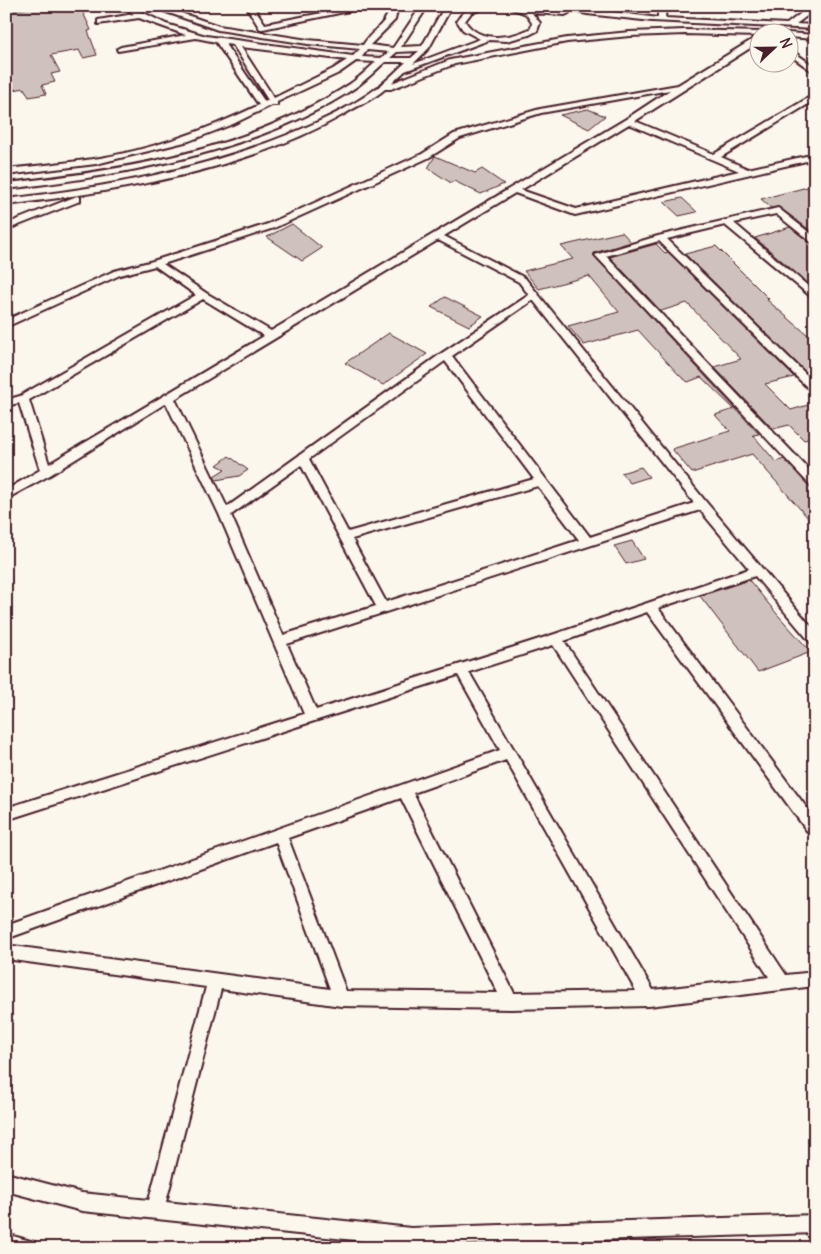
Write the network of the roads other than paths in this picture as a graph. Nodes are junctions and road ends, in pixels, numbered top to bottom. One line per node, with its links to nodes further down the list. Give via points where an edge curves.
1 (125, 6): 17 (street)
2 (169, 6): 13 (street)
3 (249, 6): 4 (street, via 263,27)
4 (370, 6)
5 (394, 6): 37 (street, via 392,18)
6 (425, 6): 40 (street, via 414,28)
7 (449, 6): 38 (street, via 441,26)
8 (487, 6): 31 (street, via 467,12 461,21 471,33)
9 (508, 6): 14 (street)
10 (554, 6): 16 (street)
11 (602, 6): 15 (street)
12 (815, 6): 20 (street)
13 (154, 7): 37 (street, via 218,28)
14 (519, 8): 16 (street); 27 (street, via 533,16 536,22 534,29)
15 (661, 13): 16 (street); 19 (street); 21 (street)
16 (600, 15)
17 (138, 16): 18 (street); 29 (street)
18 (101, 22)
19 (768, 22)
20 (795, 22)
21 (726, 23): 22 (street); 25 (street)
22 (748, 23)
23 (798, 25): 24 (street)
24 (814, 27)
25 (728, 33): 26 (street); 34 (street, via 630,34)
26 (748, 34)
27 (525, 35): 32 (street); 34 (street)
28 (798, 35): 30 (street)
29 (195, 36): 33 (street); 39 (street)
30 (815, 36)
31 (489, 38): 32 (street); 46 (street)
32 (504, 39): 45 (street)
33 (219, 40): 35 (street); 52 (street)
34 (567, 40): 45 (street)
35 (236, 44): 41 (street); 51 (street)
36 (748, 46): 48 (street)
37 (365, 48): 40 (street); 41 (street)
38 (425, 48): 40 (street); 43 (street)
39 (122, 49)
40 (395, 50): 44 (street)
41 (353, 58): 44 (street); 51 (street, via 336,72)
42 (798, 58): 47 (street)
43 (414, 60): 44 (street); 46 (street)
44 (384, 62): 58 (street, via 319,105 228,143 116,172)
45 (453, 62): 49 (street)
46 (402, 71): 49 (street)
47 (815, 71)
48 (682, 86): 53 (street); 67 (street, via 540,111 456,136 417,160 271,226)
49 (372, 94): 59 (street, via 315,126 260,149 188,171)
50 (815, 96): 55 (street)
51 (274, 102): 52 (street)
52 (264, 107): 56 (street, via 186,139 96,161)
53 (629, 121): 55 (street); 60 (street)
54 (815, 156): 57 (street)
55 (716, 157): 57 (street)
56 (6, 172)
57 (748, 172): 60 (street, via 575,212)
58 (6, 186)
59 (98, 190): 61 (street); 63 (street)
60 (514, 190): 64 (street)
61 (6, 202)
62 (727, 222): 65 (street); 66 (street, via 778,211); 70 (street)
63 (8, 225)
64 (437, 236): 69 (street, via 522,280); 72 (street)
65 (661, 238): 74 (street); 81 (street, via 600,255)
66 (815, 242)
67 (156, 262): 68 (street); 71 (street, via 117,273)
68 (203, 294): 72 (street); 76 (street)
69 (533, 296): 73 (street); 83 (street)
70 (814, 296)
71 (6, 324)
72 (272, 336): 75 (street)
73 (446, 355): 78 (street); 80 (street)
74 (815, 389)
75 (169, 398): 79 (street); 84 (street)
76 (23, 400): 77 (street); 79 (street)
77 (6, 403)
78 (303, 458): 84 (street); 85 (street)
79 (46, 472): 82 (street)
80 (541, 481): 85 (street); 86 (street)
81 (815, 483)
82 (6, 495)
83 (702, 505): 86 (street); 87 (street)
84 (225, 514): 92 (street)
85 (346, 536): 89 (street)
86 (587, 542): 89 (street)
87 (757, 571): 88 (street); 91 (street)
88 (650, 606): 90 (street); 98 (street)
89 (383, 608): 92 (street)
90 (556, 639): 93 (street); 104 (street)
91 (815, 640)
92 (281, 641): 94 (street)
93 (461, 669): 94 (street); 95 (street)
94 (312, 717): 97 (street)
95 (510, 754): 96 (street); 106 (street)
96 (404, 790): 99 (street); 107 (street)
97 (6, 814)
98 (815, 831)
99 (280, 835): 100 (street); 105 (street)
100 (6, 932)
101 (6, 952): 103 (street)
102 (815, 979): 104 (street)
103 (215, 981): 105 (street); 109 (street)
104 (782, 984): 106 (street)
105 (341, 998): 107 (street)
106 (649, 998): 107 (street)
107 (510, 1001)
108 (6, 1182): 109 (street, via 82,1202)
109 (155, 1210): 110 (street, via 411,1237)
110 (815, 1224)
111 (6, 1243): 112 (street)
112 (28, 1248)

